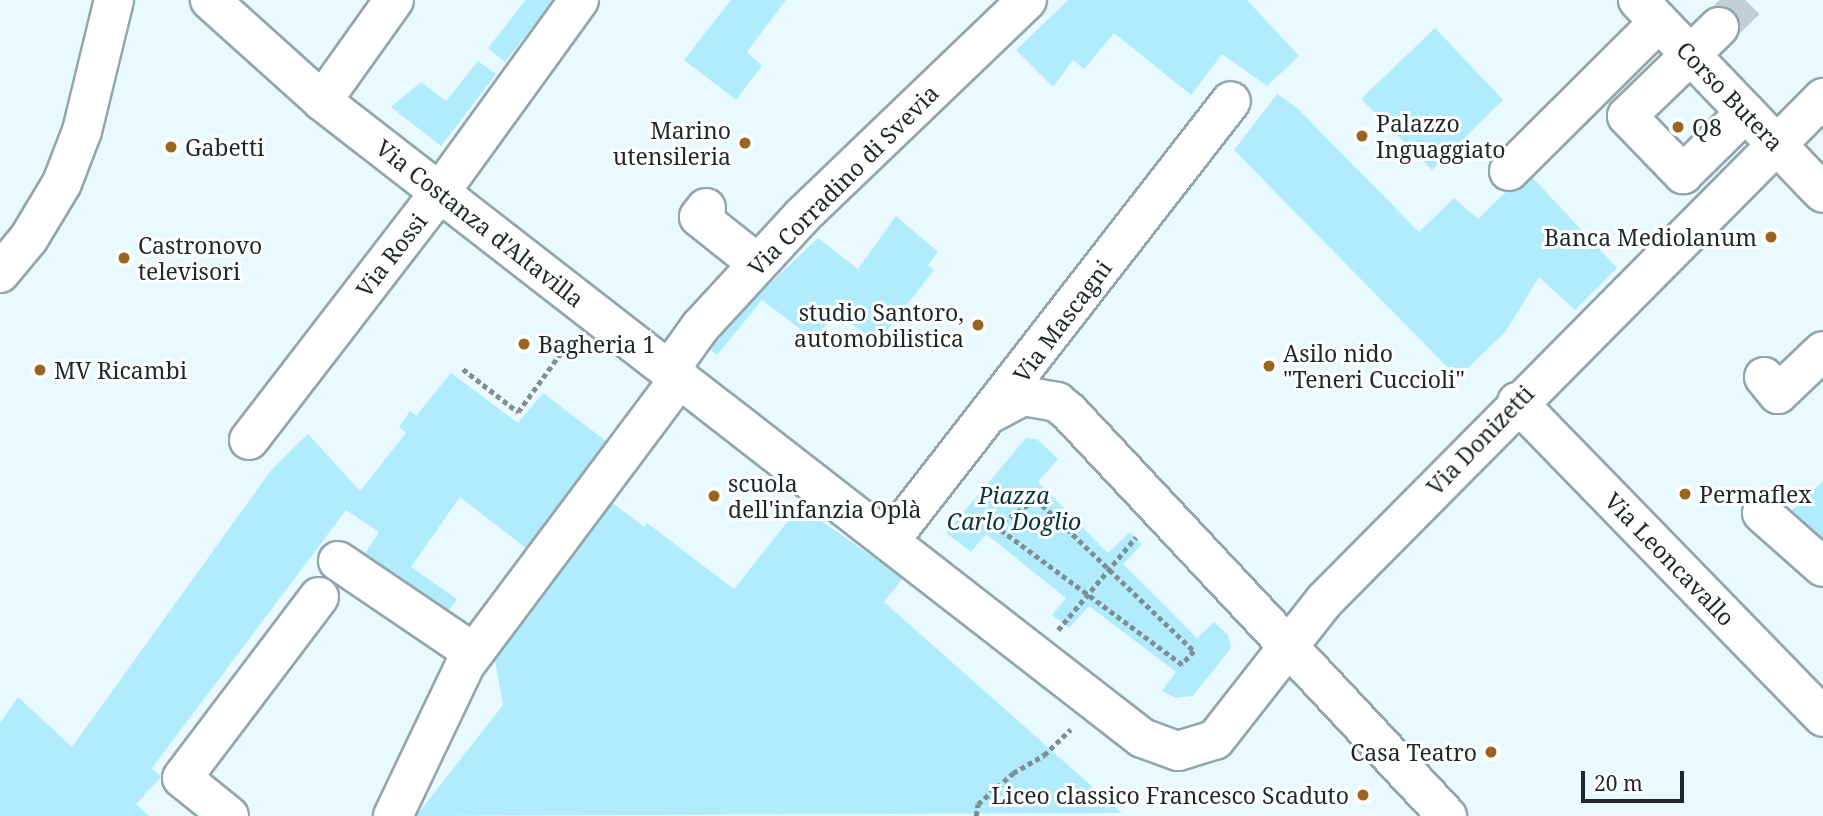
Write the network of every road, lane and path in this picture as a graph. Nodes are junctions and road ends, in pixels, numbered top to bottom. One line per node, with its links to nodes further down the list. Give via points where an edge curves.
1 (114, 0): 19 (street, via 82,131 62,183 29,238)
2 (210, 0): 11 (street, Via Costanza d'Altavilla)
3 (394, 0): 11 (street)
4 (579, 0): 15 (street, Via Rossi)
5 (1027, 0): 18 (street, Via Corradino di Svevia)
6 (1648, 11): 8 (street, Corso Butera); 14 (street)
7 (1719, 27): 8 (street)
8 (1689, 54): 12 (street, Corso Butera); 12 (street, via 1627,116 1683,174)
9 (1823, 98): 13 (street, Via Donizetti)
10 (1231, 101): 26 (street, Via Mascagni)
11 (322, 102): 15 (street, Via Costanza d'Altavilla)
12 (1746, 113): 13 (street, Corso Butera)
13 (1777, 145): 16 (street, Corso Butera); 25 (street, Via Donizetti)
14 (1509, 171)
15 (439, 192): 20 (street, Via Costanza d'Altavilla); 27 (street, Via Rossi)
16 (1823, 193)
17 (706, 208): 18 (street, via 699,218)
18 (758, 264): 23 (street, Via Corradino di Svevia, via 700,327)
19 (0, 273)
20 (592, 310): 22 (path, via 518,412); 23 (street, Via Costanza d'Altavilla)
21 (1823, 351): 24 (street, via 1778,394)
22 (463, 369)
23 (675, 373): 30 (street, Via Costanza d'Altavilla); 37 (street, Via Corradino di Svevia)
24 (1764, 377)
25 (1517, 402): 36 (street, Via Donizetti, via 1324,601); 39 (street, Via Leoncavallo)
26 (993, 412): 28 (street, via 1023,396 1057,402); 30 (street, Via Mascagni)
27 (249, 440)
28 (1161, 511): 32 (path); 36 (street)
29 (1762, 513): 33 (street)
30 (891, 539): 38 (street, Via Costanza d'Altavilla)
31 (338, 561): 37 (street)
32 (1108, 566): 34 (path); 34 (path, via 1036,499 996,527); 34 (path, via 1194,651 1182,665)
33 (1823, 568)
34 (1084, 595): 38 (path)
35 (319, 597): 42 (street, via 182,778)
36 (1290, 648): 40 (street, Via Donizetti, via 1228,726); 45 (street)
37 (474, 653): 43 (street, Via Corradino di Svevia)
38 (1038, 655): 40 (street, Via Costanza d'Altavilla, via 1142,738 1169,749)
39 (1823, 717)
40 (1198, 748)
41 (1044, 755): 44 (path, via 1013,773 978,804)
42 (229, 816)
43 (393, 816)
44 (976, 816)
45 (1447, 816)

